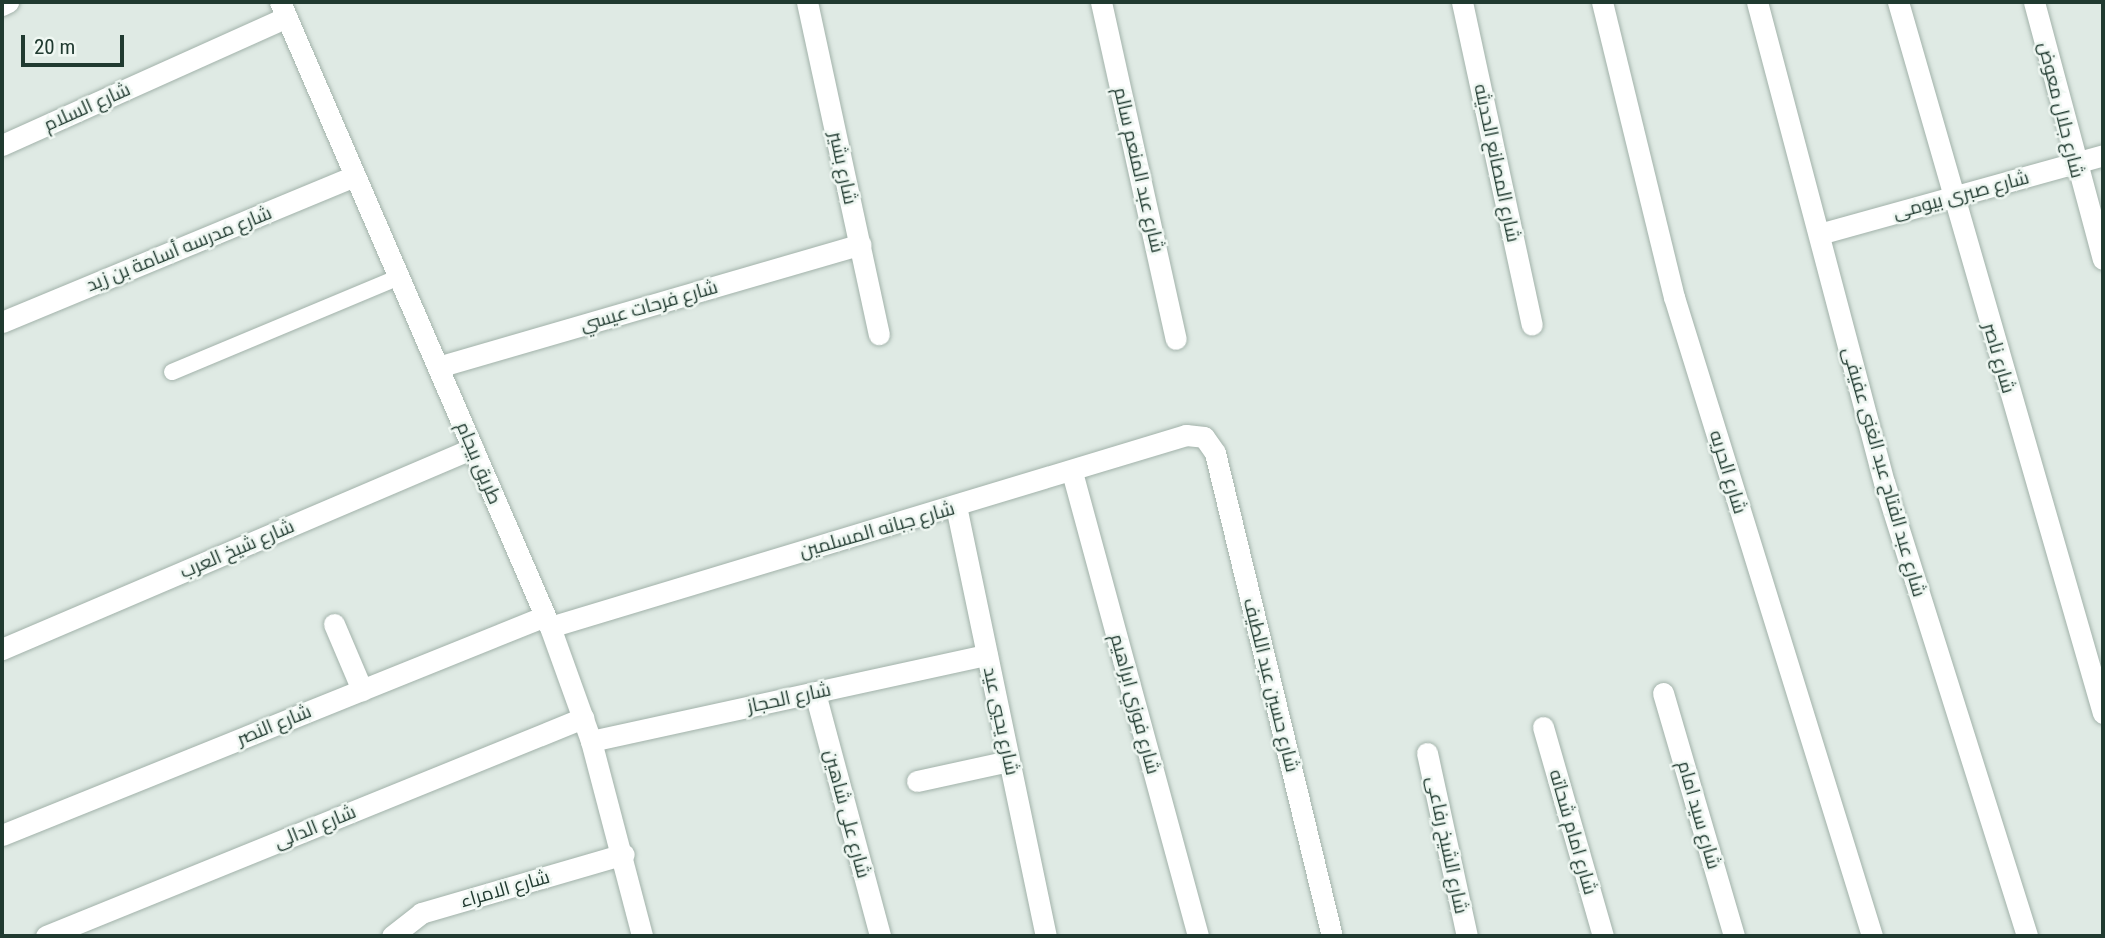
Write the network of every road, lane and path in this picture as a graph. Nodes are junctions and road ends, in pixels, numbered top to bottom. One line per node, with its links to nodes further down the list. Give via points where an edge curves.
1 (8, 2): 9 (street)
2 (807, 2): 17 (street, شارع بشير)
3 (1101, 2): 23 (street, شارع عبد المنعم سالم)
4 (1462, 2): 21 (street, شارع المصانع الحديثه)
5 (1602, 2): 56 (street, شارع الحريه, via 1674,298)
6 (1757, 2): 16 (street, شارع عبد الفتاح عبد الغنى عفيفى)
7 (1898, 2): 15 (street, شارع ناصر)
8 (2034, 2): 13 (street, شارع جلال معوض)
9 (2, 5)
10 (284, 9): 11 (street, شارع السلام); 14 (street, طريق بيجام)
11 (2, 145)
12 (2103, 155): 13 (street, شارع صبرى بيومى)
13 (2073, 164): 15 (street, شارع صبرى بيومى); 18 (street, شارع جلال معوض)
14 (355, 176): 19 (street, طريق بيجام); 20 (street, شارع مدرسه أسامة بن زيد)
15 (1952, 197): 16 (street, شارع صبرى بيومى); 37 (street, شارع ناصر)
16 (1819, 234): 57 (street, شارع عبد الفتاح عبد الغنى عفيفى, via 1884,482)
17 (860, 244): 22 (street, شارع بشير); 24 (street, شارع فرحات عيسي)
18 (2103, 259)
19 (399, 277): 24 (street, طريق بيجام); 25 (lane)
20 (2, 322)
21 (1532, 325)
22 (879, 334)
23 (1176, 339)
24 (438, 367): 27 (street, طريق بيجام)
25 (172, 372)
26 (1204, 437): 28 (street, شارع جبانه المسلمين, via 1186,435); 52 (street, شارع حسين عبد اللطيف, via 1214,453)
27 (473, 448): 30 (street, طريق بيجام); 32 (street, شارع شيخ العرب)
28 (1072, 472): 29 (street, شارع جبانه المسلمين); 51 (street, شارع فوزي ابراهيم)
29 (956, 506): 30 (street, شارع جبانه المسلمين); 33 (street, شارع يحيي عيد)
30 (547, 621): 34 (street, شارع النصر); 38 (street, طريق بيجام)
31 (334, 624): 34 (street)
32 (2, 649)
33 (987, 655): 35 (street, شارع الحجاز); 42 (street, شارع يحيي عيد)
34 (362, 690): 44 (street, شارع النصر)
35 (814, 693): 40 (street, شارع الحجاز); 49 (street, شارع على شاهين)
36 (1663, 693): 55 (street, شارع سيد امام)
37 (2103, 713)
38 (583, 718): 40 (street, طريق بيجام); 46 (street, شارع الدالى)
39 (1543, 727): 54 (street, شارع امام شحاته)
40 (591, 741): 45 (street, طريق بيجام)
41 (1427, 753): 53 (street, شارع الشيخ رفاعى)
42 (1009, 761): 43 (street); 50 (street, شارع يحيي عيد)
43 (917, 781)
44 (2, 835)
45 (624, 854): 47 (street, شارع الامراء, via 421,913); 48 (street, طريق بيجام)
46 (46, 936)
47 (392, 936)
48 (642, 936)
49 (880, 936)
50 (1046, 936)
51 (1198, 936)
52 (1332, 936)
53 (1467, 936)
54 (1603, 936)
55 (1734, 936)
56 (1872, 936)
57 (2028, 936)

